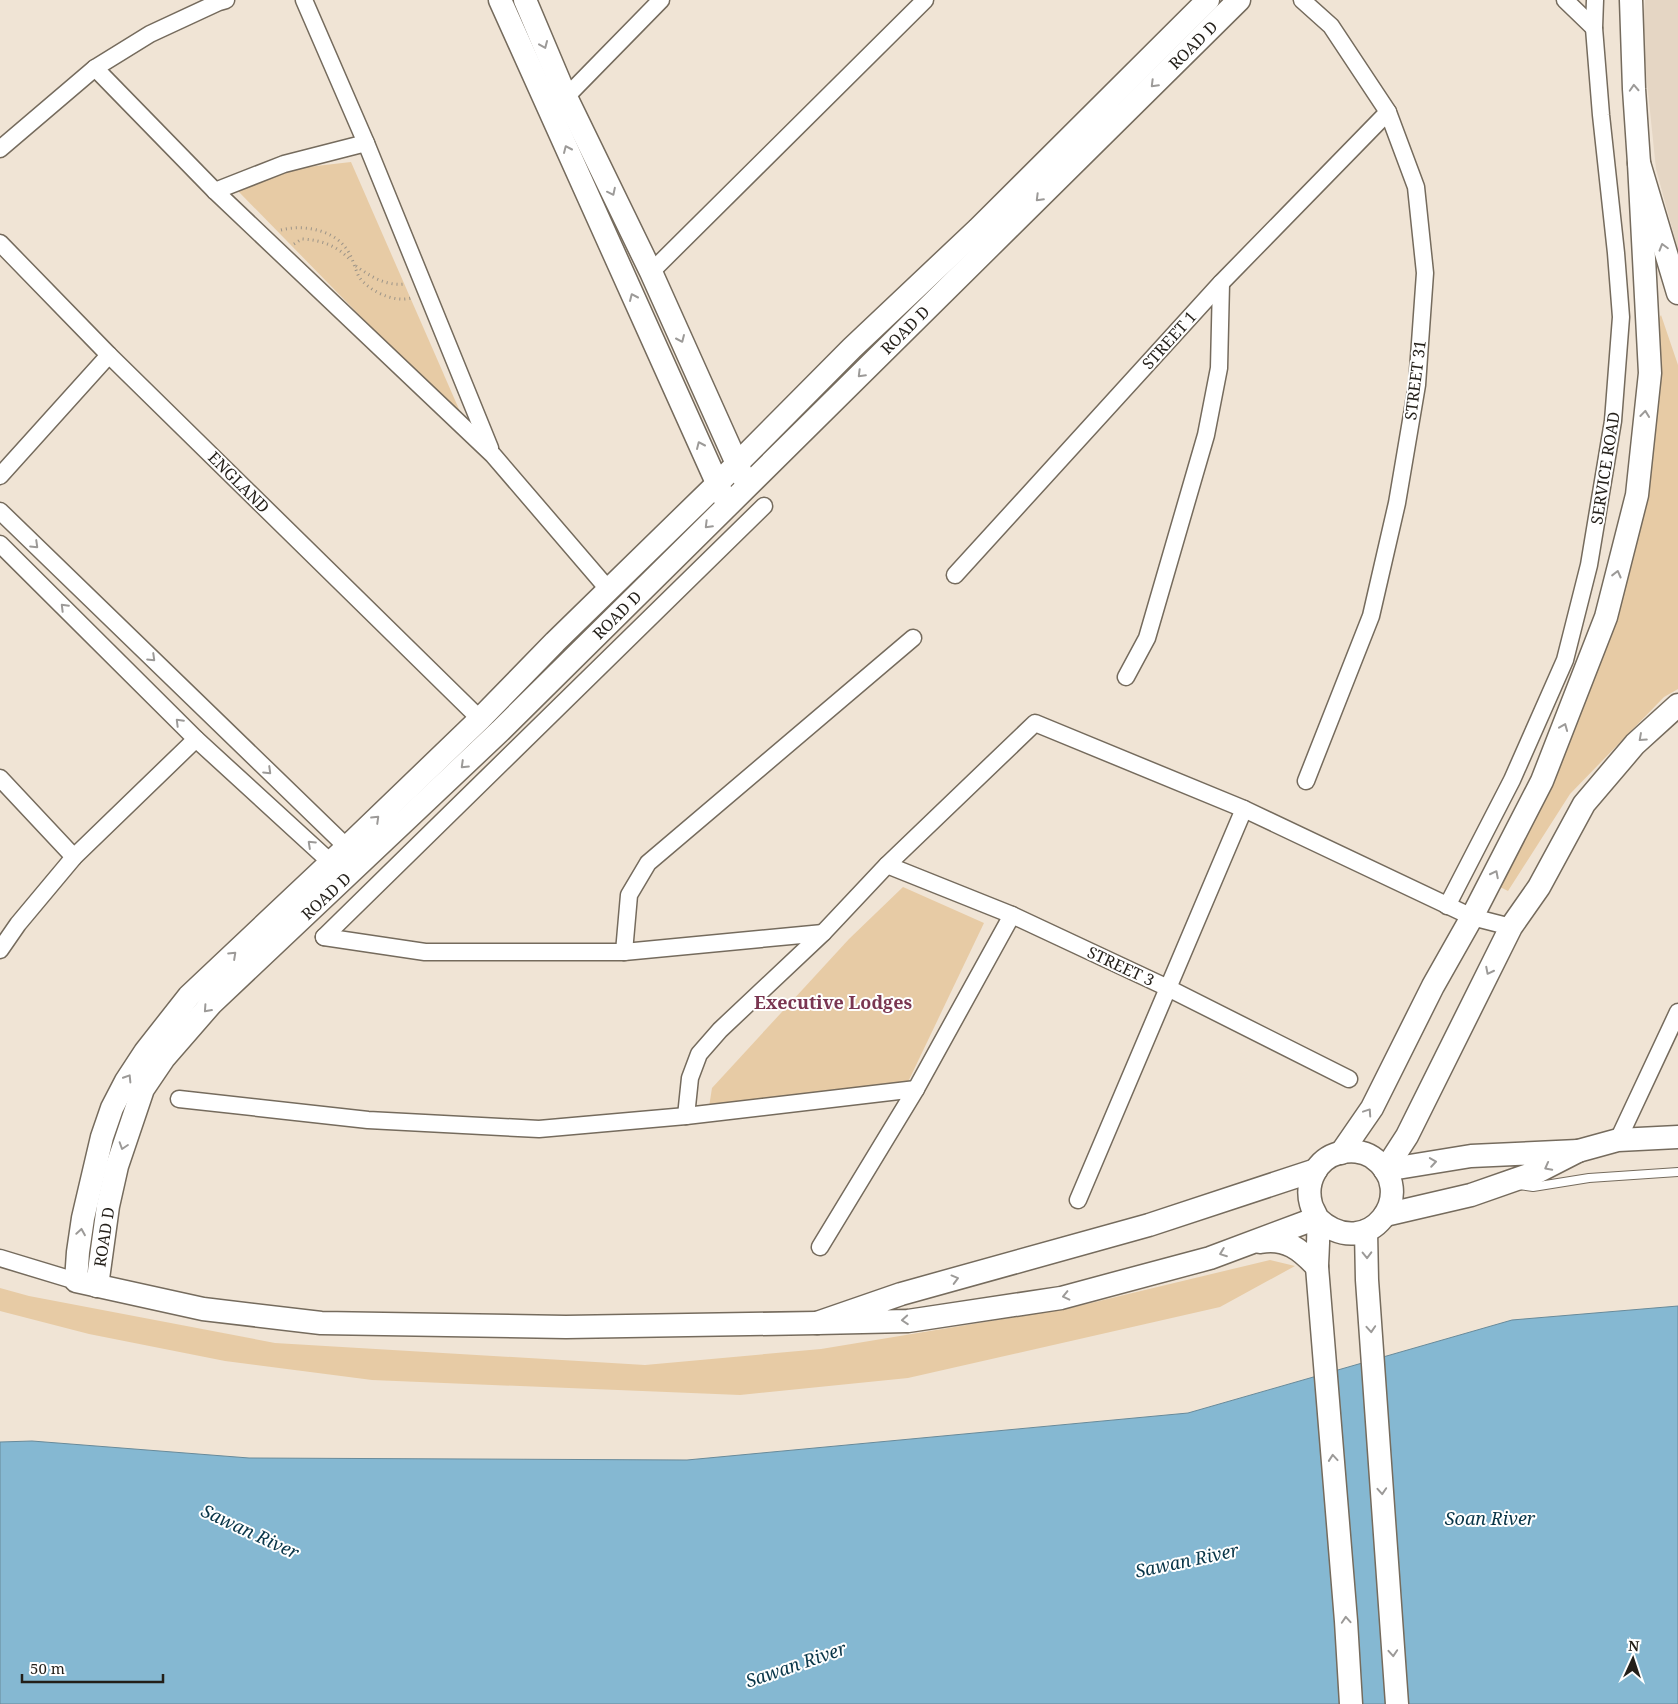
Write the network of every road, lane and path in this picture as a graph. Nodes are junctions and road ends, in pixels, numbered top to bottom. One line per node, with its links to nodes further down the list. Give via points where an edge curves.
1 (226, 0): 14 (street, via 150,34)
2 (304, 0): 17 (street)
3 (500, 0): 33 (street, one-way to 3)
4 (525, 0): 15 (street, one-way to 15)
5 (661, 0): 15 (street)
6 (925, 0): 25 (street)
7 (1208, 0): 31 (street, ROAD D)
8 (1239, 0): 34 (street, ROAD D, one-way to 34)
9 (1302, 0): 16 (street, STREET 31, via 1332,26)
10 (1564, 0): 13 (street)
11 (1595, 0): 13 (street, SERVICE ROAD)
12 (1630, 0): 19 (street, one-way to 12)
13 (1594, 28): 52 (street, SERVICE ROAD, via 1621,318 1613,421 1604,479 1589,565 1564,660 1512,780)
14 (95, 68): 18 (street); 20 (street)
15 (566, 97): 25 (street, one-way to 25)
16 (1388, 112): 27 (street, STREET 1); 47 (street, STREET 31, via 1416,187 1425,273 1417,385 1397,503 1371,616)
17 (366, 143): 20 (street, via 284,164); 26 (street)
18 (0, 150)
19 (1639, 163): 28 (street, one-way to 19); 54 (street, one-way to 19, via 1542,781 1566,721 1606,617 1637,495 1650,373)
20 (215, 191): 21 (street)
21 (266, 240): 23 (street); 24 (path, via 287,228 317,231 341,242)
22 (0, 243): 29 (street, ENGLAND)
23 (284, 256): 24 (path, via 295,243 311,239 334,246); 30 (street)
24 (354, 265): 26 (path, via 373,278 396,284); 26 (path, via 366,284 390,298 408,299)
25 (651, 272): 31 (street, one-way to 31)
26 (423, 283): 30 (street)
27 (1221, 283): 39 (street, STREET 1); 42 (street, via 1219,368 1206,435 1147,638)
28 (1678, 293)
29 (109, 354): 32 (street); 44 (street, ENGLAND)
30 (493, 455): 40 (street)
31 (736, 464): 33 (street, ROAD D); 34 (street)
32 (0, 476)
33 (717, 484): 35 (street); 40 (street, ROAD D)
34 (747, 486): 35 (street, ROAD D)
35 (728, 505): 50 (street, ROAD D, one-way to 50, via 500,731)
36 (764, 506): 58 (street, via 324,937 425,952)
37 (0, 511): 50 (street, one-way to 50)
38 (0, 544): 45 (street, one-way to 38)
39 (955, 574)
40 (608, 589): 44 (street, ROAD D)
41 (913, 638): 58 (street, via 648,863 629,895)
42 (1126, 676)
43 (1678, 705): 55 (street, one-way to 55, via 1635,744 1584,804 1539,887)
44 (480, 719): 50 (street, ROAD D, one-way to 44)
45 (196, 739): 49 (street); 50 (street, one-way to 45)
46 (0, 778): 49 (street)
47 (1306, 781)
48 (1244, 809): 51 (street, via 1035,723); 52 (street); 59 (street)
49 (74, 857): 57 (street)
50 (347, 862): 81 (street, ROAD D, via 211,1004 147,1082 117,1166 107,1214)
51 (887, 865): 53 (street, STREET 3); 56 (street)
52 (1447, 906): 54 (street)
53 (1012, 915): 59 (street, STREET 3); 62 (street)
54 (1472, 918): 55 (street); 68 (street, one-way to 54, via 1372,1108 1433,986)
55 (1511, 927): 70 (street, one-way to 70, via 1407,1136)
56 (823, 933): 58 (street); 64 (street, via 720,1030 699,1054 690,1078)
57 (0, 950)
58 (624, 952)
59 (1168, 988): 61 (street, STREET 3); 73 (street)
60 (1678, 1012): 66 (street)
61 (1349, 1079)
62 (916, 1089): 64 (street); 78 (street)
63 (179, 1100): 64 (street, via 368,1120 539,1129)
64 (686, 1116)
65 (1678, 1137): 66 (street)
66 (1618, 1140): 67 (street)
67 (1578, 1150): 70 (street, one-way to 67, via 1471,1156); 72 (street, one-way to 72, via 1537,1172)
68 (1341, 1152): 69 (street); 70 (street, via 1366,1154)
69 (1316, 1170): 75 (street, via 1309,1194); 82 (street, one-way to 69, via 901,1294 1149,1225)
70 (1385, 1170): 74 (street, via 1392,1193)
71 (1678, 1172): 72 (lane, via 1589,1178 1534,1188)
72 (1506, 1183): 74 (street)
73 (1078, 1200)
74 (1385, 1216): 76 (street)
75 (1317, 1218): 76 (street, via 1340,1233); 77 (street); 80 (street)
76 (1366, 1231): 84 (street, one-way to 84)
77 (1246, 1245): 80 (street, via 1264,1241 1298,1248); 82 (street, one-way to 82, via 1210,1258 1061,1298 908,1321)
78 (820, 1247)
79 (0, 1258): 81 (street)
80 (1318, 1275): 83 (street, one-way to 80)
81 (86, 1283): 82 (street, via 202,1309 321,1323 566,1327)
82 (818, 1323)
83 (1351, 1704)
84 (1397, 1704)

